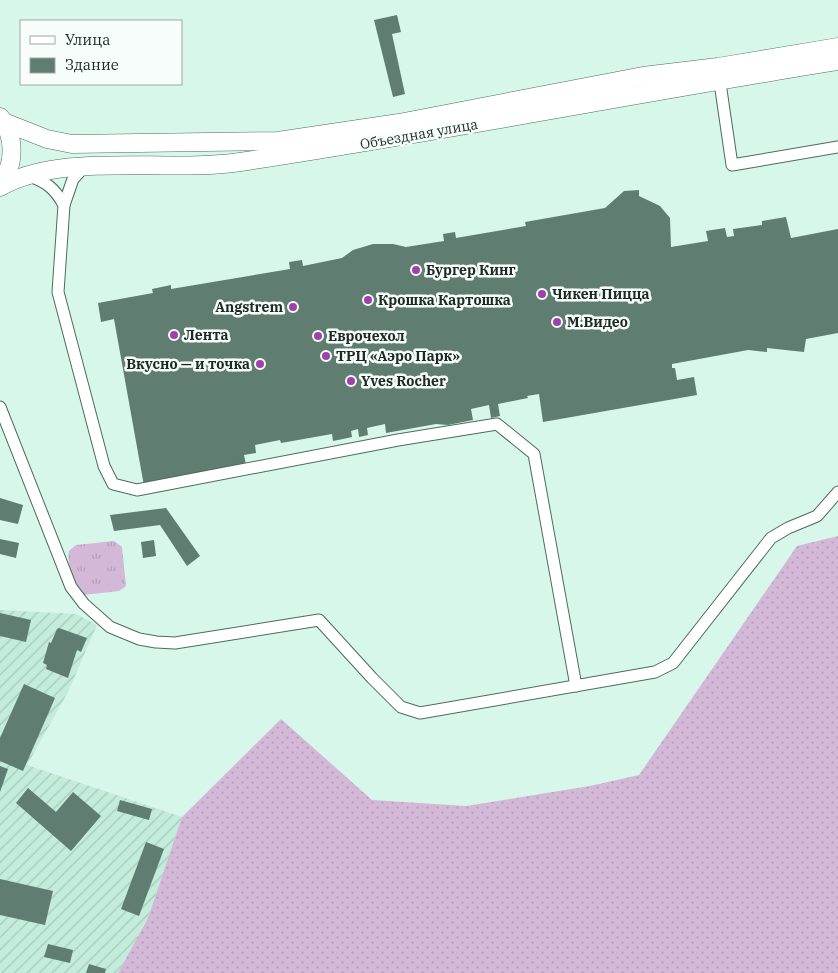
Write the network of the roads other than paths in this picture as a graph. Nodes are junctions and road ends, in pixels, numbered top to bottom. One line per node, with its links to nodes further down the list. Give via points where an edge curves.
1 (838, 47): 3 (main road, Объездная улица)
2 (838, 61): 3 (main road, Объездная улица)
3 (718, 73): 4 (main road, Объездная улица, via 643,76 399,123 278,141 72,144 47,139); 5 (street, via 732,166); 6 (main road, Объездная улица, via 397,139 238,163)
4 (2, 119): 8 (main road, via 10,136 12,151 9,167)
5 (838, 147)
6 (84, 167): 7 (main road, Объездная улица); 10 (street, via 73,179)
7 (27, 176): 9 (main road, Объездная улица); 10 (street, via 48,183)
8 (0, 183)
9 (0, 187)
10 (64, 205): 13 (street, via 58,292 104,466 113,484 137,490 497,424 534,454)
11 (0, 407): 13 (street, via 71,587 84,604 110,627 138,639 175,643 319,620 400,706 420,713)
12 (838, 492): 13 (street, via 817,516 771,538 673,663 655,672)
13 (576, 686)

